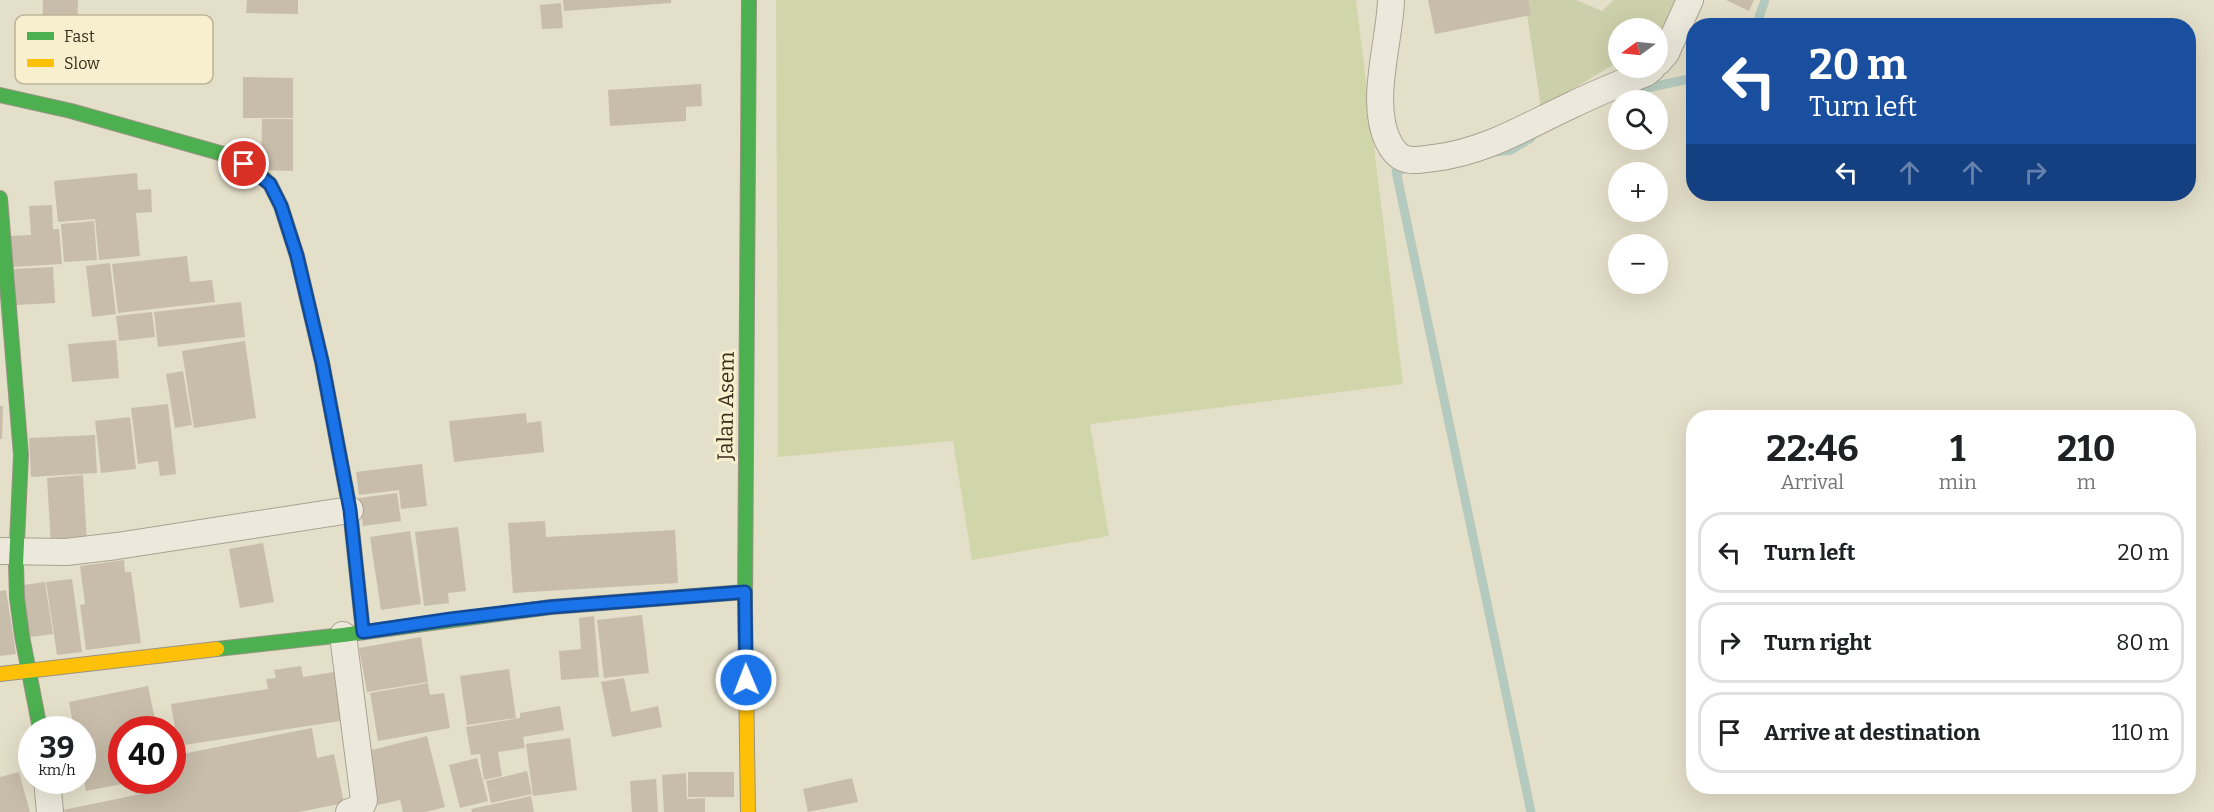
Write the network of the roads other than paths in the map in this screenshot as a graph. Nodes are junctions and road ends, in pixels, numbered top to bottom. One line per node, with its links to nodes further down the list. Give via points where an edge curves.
1 (749, 0): 10 (street, Jalan Asem)
2 (1390, 0): 5 (street, via 1381,110 1388,141 1401,157 1414,160 1458,155 1497,142)
3 (1690, 0): 4 (street)
4 (1668, 49)
5 (1634, 78)
6 (0, 95): 8 (street, via 227,155 270,184 281,206 306,294)
7 (0, 198): 9 (street, via 21,455 21,496)
8 (350, 510): 9 (street, via 117,546 66,552); 11 (street)
9 (8, 552): 12 (street)
10 (745, 592): 11 (street, via 540,608); 18 (street, Jalan Asem)
11 (353, 634): 12 (street); 17 (street, via 364,800 358,809)
12 (30, 671): 13 (street); 14 (street)
13 (0, 674)
14 (38, 716)
15 (48, 794): 16 (street)
16 (50, 812)
17 (349, 812)
18 (748, 812)

